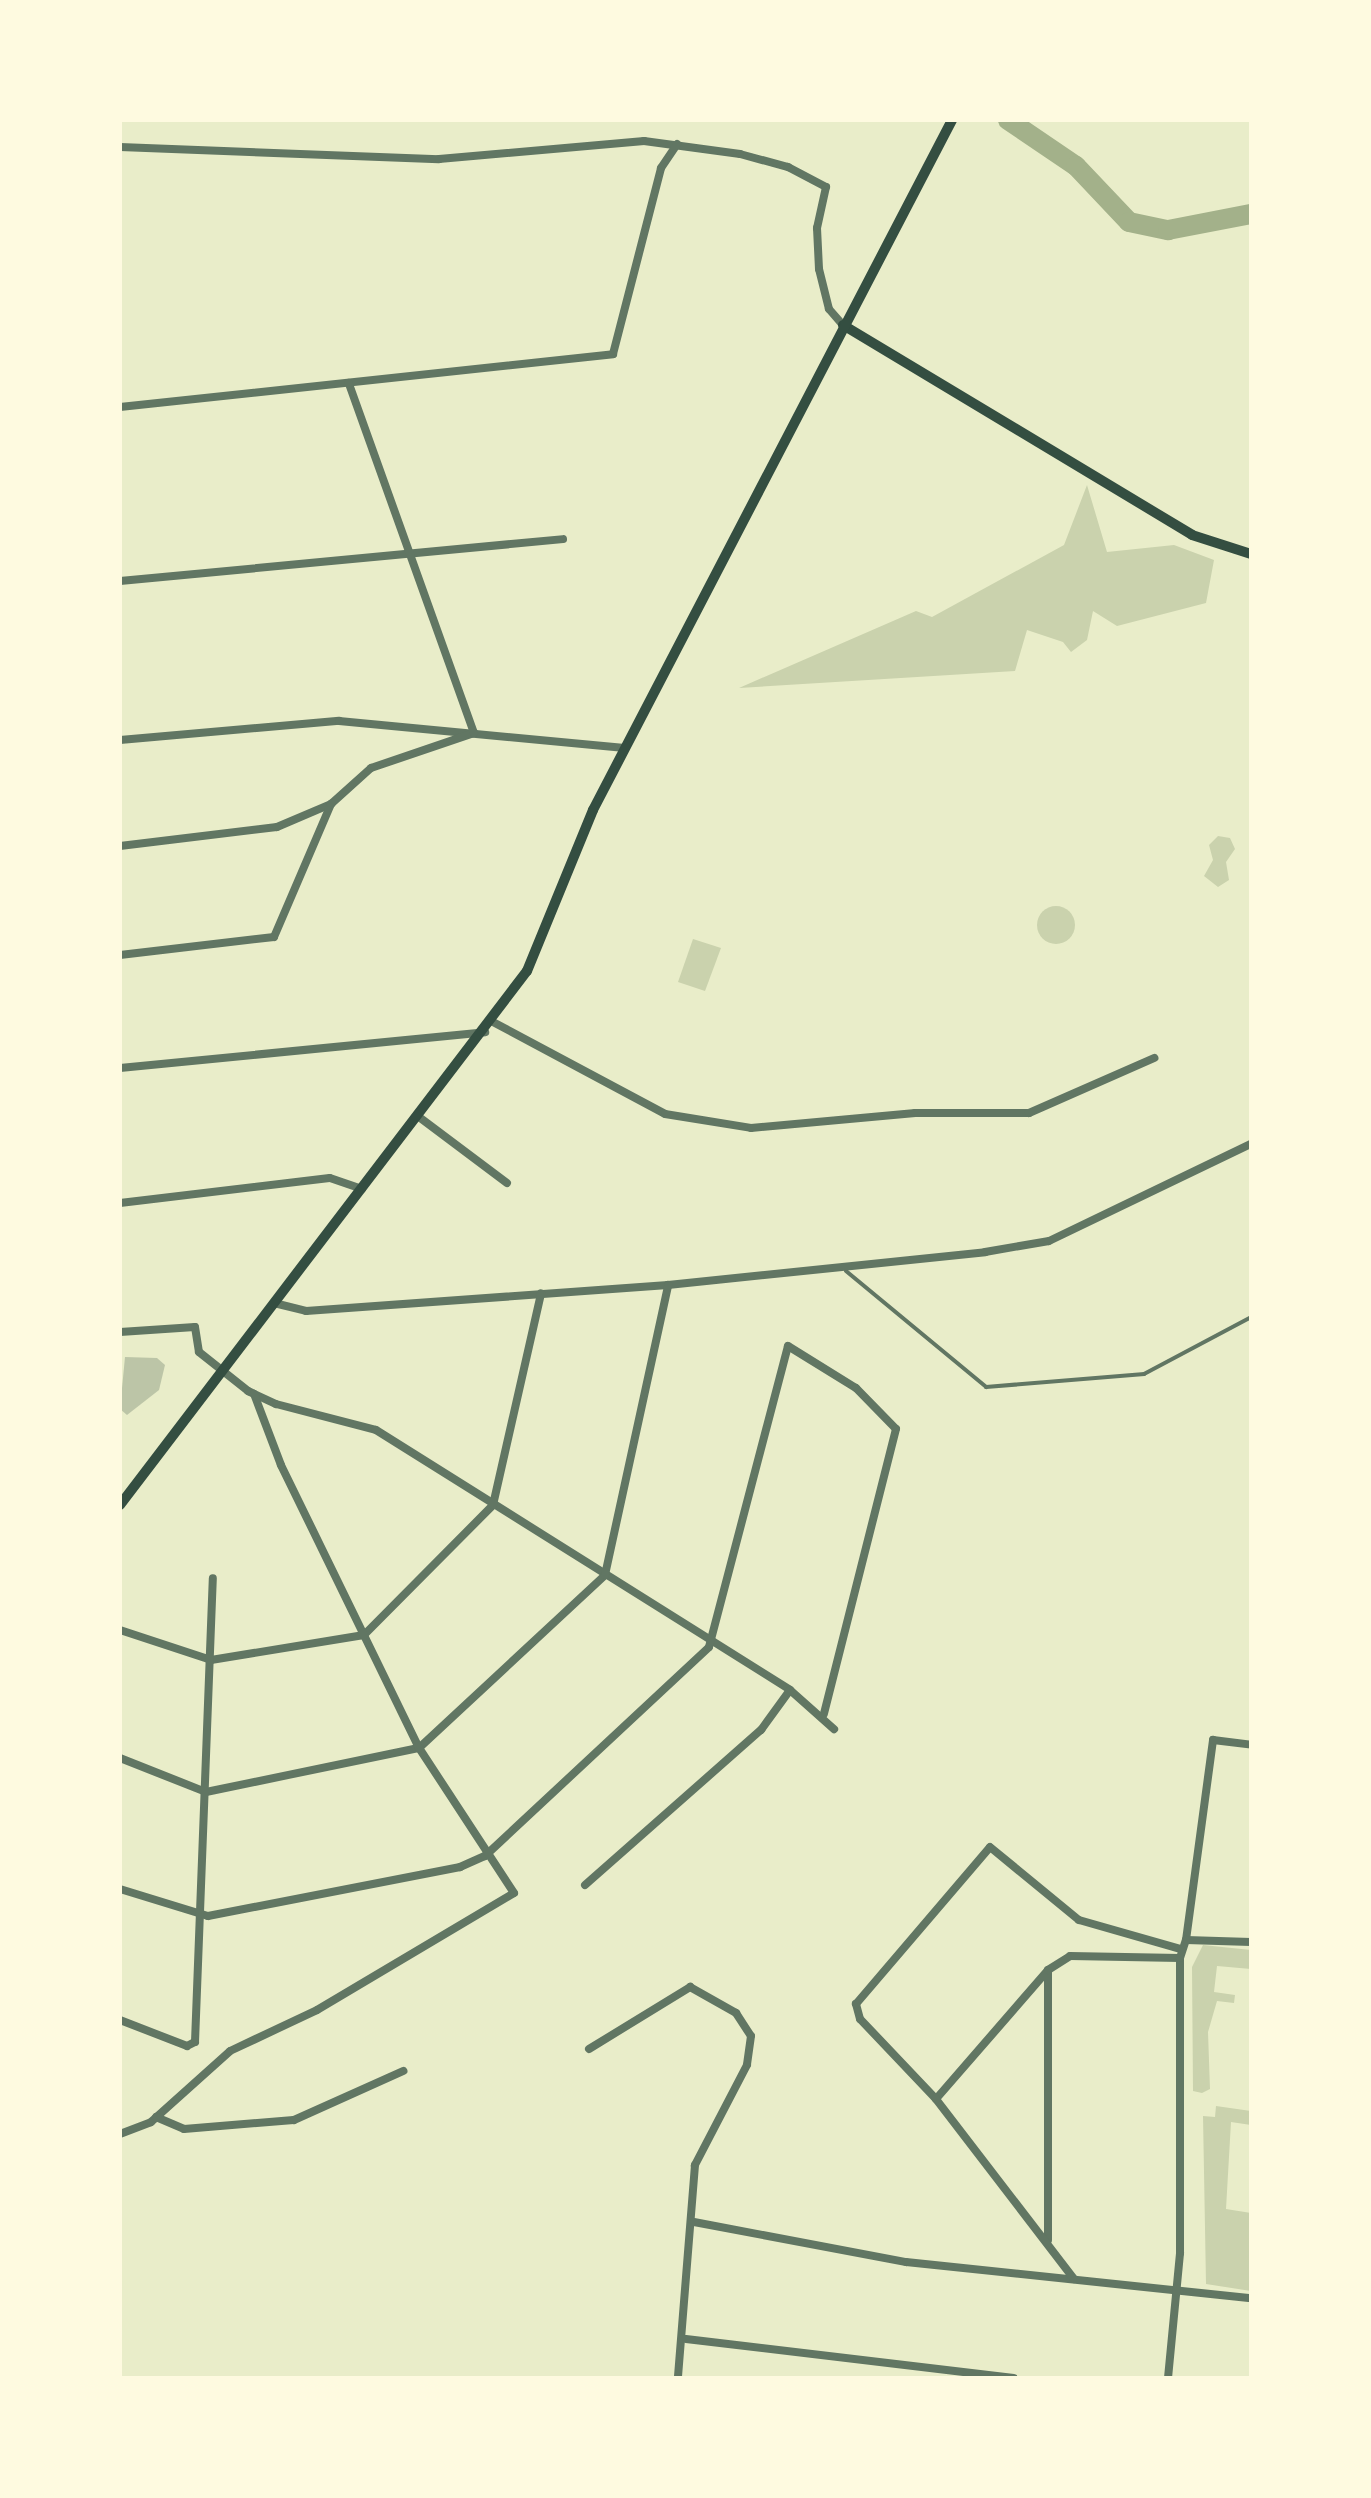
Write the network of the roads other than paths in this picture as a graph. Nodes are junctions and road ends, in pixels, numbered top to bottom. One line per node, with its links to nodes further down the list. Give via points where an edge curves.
1 (952, 120): 4 (main road)
2 (678, 144): 3 (street, via 440,158); 4 (street, via 788,167 826,188 817,257 829,308); 5 (street, via 661,168 613,354)
3 (120, 147)
4 (843, 325): 9 (main road, via 1192,536); 13 (main road)
5 (350, 383): 6 (street); 8 (street)
6 (120, 407)
7 (563, 539): 8 (street)
8 (412, 554): 10 (street); 11 (street)
9 (1251, 554)
10 (120, 581)
11 (474, 732): 12 (street, via 339,721); 13 (street); 14 (street, via 371,768)
12 (120, 740)
13 (625, 748): 17 (main road, via 585,827 543,941)
14 (331, 804): 15 (street, via 276,827); 16 (street, via 274,937)
15 (120, 846)
16 (120, 954)
17 (489, 1028): 18 (street, via 666,1114 752,1128 915,1113 1029,1113); 19 (street); 20 (main road)
18 (1154, 1058)
19 (120, 1068)
20 (419, 1117): 22 (street); 23 (main road)
21 (1251, 1144): 25 (street, via 1049,1242)
22 (507, 1183)
23 (362, 1189): 24 (street, via 330,1178); 28 (main road)
24 (120, 1202)
25 (846, 1271): 26 (street); 29 (lane, via 986,1387 1144,1374)
26 (668, 1286): 27 (street); 35 (street)
27 (541, 1293): 28 (street, via 300,1311); 34 (street)
28 (274, 1303): 31 (main road)
29 (1251, 1317)
30 (120, 1332): 31 (street, via 190,1325 199,1334 198,1352)
31 (222, 1372): 32 (street); 33 (main road)
32 (254, 1394): 34 (street, via 376,1430); 38 (street)
33 (120, 1504)
34 (493, 1505): 35 (street); 38 (street)
35 (605, 1575): 39 (street); 45 (street)
36 (213, 1578): 40 (street)
37 (120, 1630): 40 (street)
38 (364, 1635): 40 (street); 45 (street)
39 (712, 1640): 41 (street); 42 (street, via 784,1351 794,1347 835,1372 896,1428); 48 (street, via 692,1669)
40 (211, 1660): 47 (street)
41 (790, 1690): 42 (street); 49 (street, via 761,1730)
42 (824, 1714): 43 (street)
43 (834, 1729)
44 (1251, 1745): 52 (street, via 1213,1740)
45 (419, 1748): 47 (street); 48 (street)
46 (120, 1758): 47 (street)
47 (206, 1792): 51 (street)
48 (484, 1856): 51 (street, via 460,1867); 60 (street, via 514,1892 230,2051)
49 (585, 1884)
50 (120, 1890): 51 (street)
51 (201, 1916): 56 (street, via 195,2042 187,2046)
52 (1186, 1940): 53 (street); 54 (street)
53 (1251, 1942)
54 (1180, 1954): 55 (street, via 1070,1956); 59 (street, via 1079,1920 990,1847 856,2004 860,2019); 65 (street)
55 (1048, 1970): 59 (street); 63 (street)
56 (120, 2020)
57 (588, 2049): 62 (street, via 690,1987 711,1994 744,2024 751,2052 696,2165)
58 (403, 2071): 60 (street, via 294,2120 184,2129)
59 (936, 2099): 63 (street)
60 (156, 2117): 61 (street)
61 (120, 2134)
62 (694, 2222): 64 (street, via 906,2262); 67 (street, via 686,2264)
63 (1048, 2240): 64 (street)
64 (1074, 2279): 65 (street)
65 (1178, 2291): 66 (street); 70 (street)
66 (1251, 2298)
67 (686, 2338): 68 (street); 69 (street)
68 (678, 2378)
69 (1014, 2378)
70 (1168, 2378)

